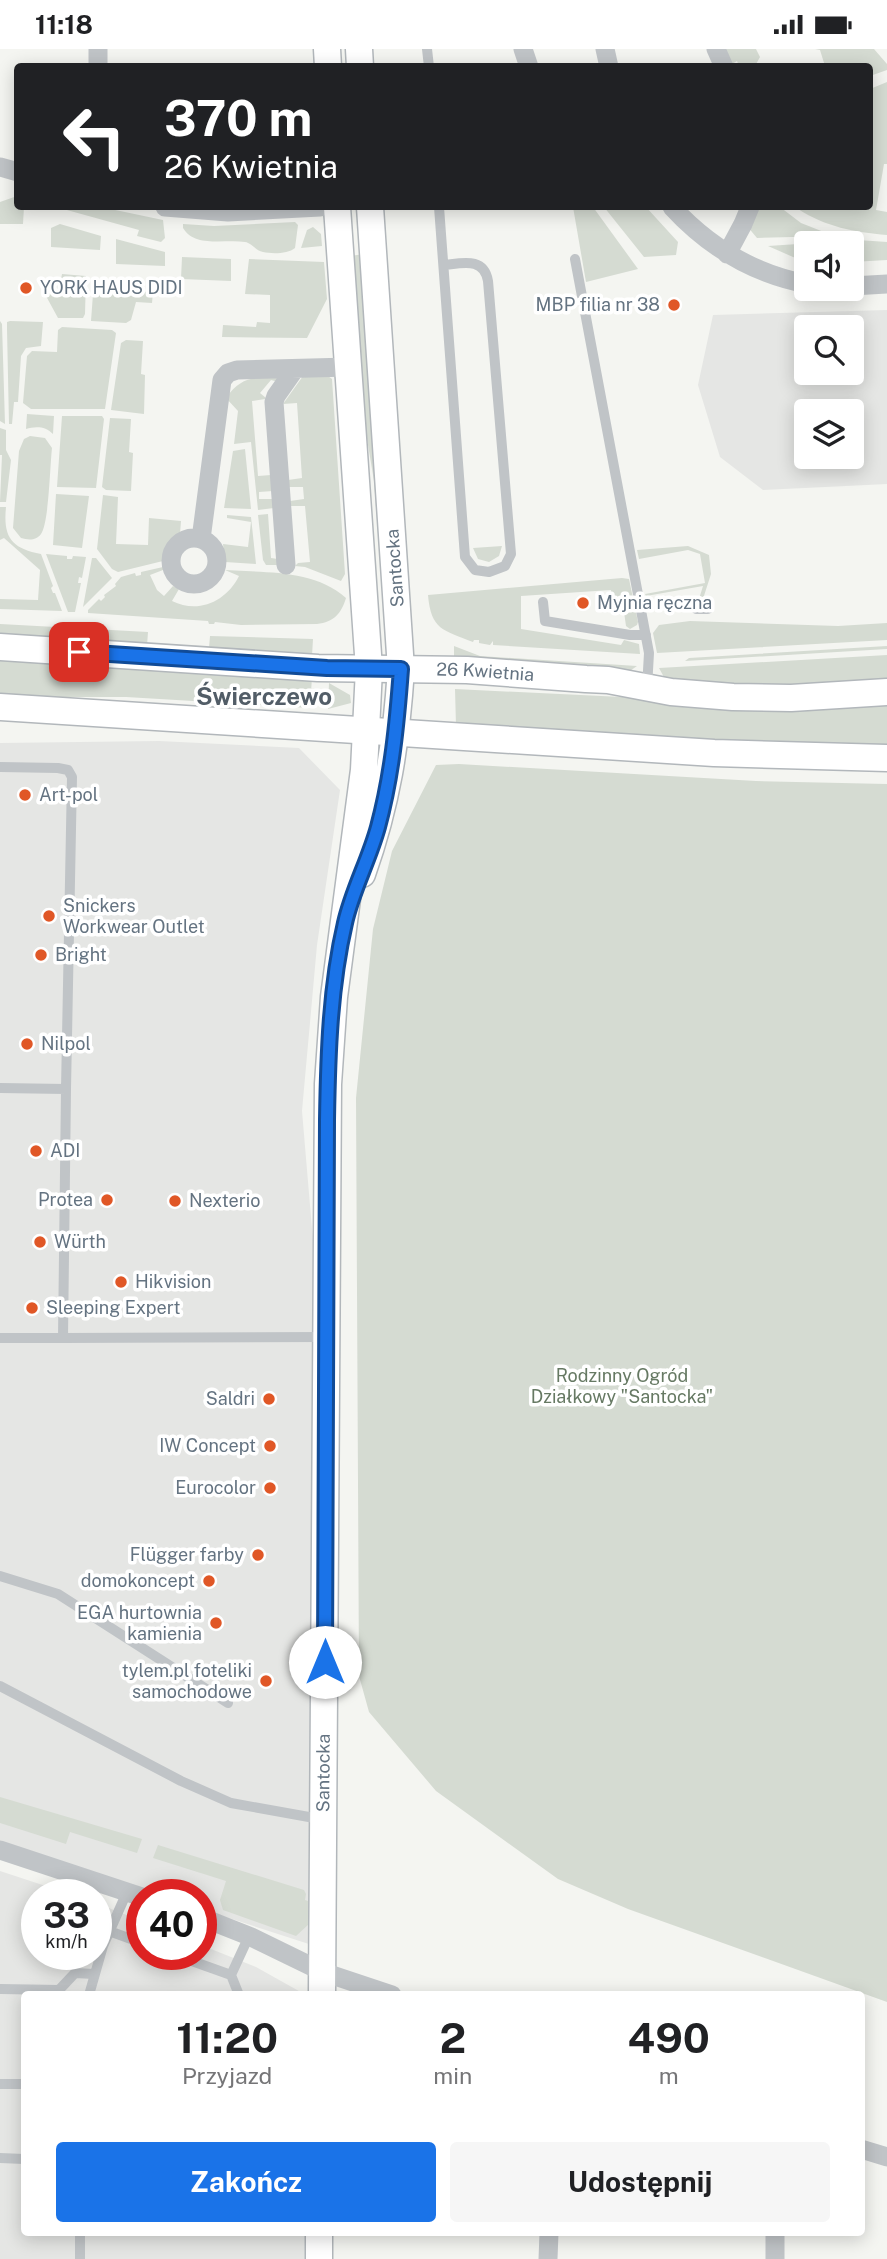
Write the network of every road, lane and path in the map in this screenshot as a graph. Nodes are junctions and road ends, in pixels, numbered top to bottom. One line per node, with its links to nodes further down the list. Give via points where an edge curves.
1 (203, 210): 2 (street)
2 (265, 210)
3 (337, 210): 14 (street, Santocka)
4 (370, 210): 24 (street, Santocka)
5 (439, 210): 10 (lane)
6 (675, 210): 8 (street)
7 (749, 210): 8 (street)
8 (727, 254): 11 (street)
9 (575, 259): 21 (lane)
10 (444, 265): 10 (lane, via 465,557 475,570 489,572 505,566 511,554 487,273 475,263)
11 (794, 281)
12 (887, 283): 13 (street)
13 (864, 285)
14 (349, 367): 15 (street); 23 (street, Santocka)
15 (295, 369): 16 (street, via 237,370 222,380); 17 (street, via 274,402)
16 (201, 538)
17 (286, 565)
18 (543, 602): 21 (lane, via 545,621)
19 (696, 609): 20 (lane)
20 (708, 609)
21 (646, 635): 25 (lane, via 650,657)
22 (0, 646): 23 (street, 26 Kwietnia)
23 (369, 669): 24 (street, 26 Kwietnia); 28 (street, Santocka)
24 (401, 669): 25 (street, 26 Kwietnia, via 594,679); 29 (street, Santocka)
25 (647, 688): 26 (street, 26 Kwietnia, via 771,698)
26 (887, 692)
27 (0, 707): 28 (street)
28 (368, 731): 29 (street); 32 (street, Santocka)
29 (397, 732): 30 (street, via 714,753); 32 (street, Santocka, via 378,827)
30 (887, 758)
31 (0, 768): 34 (lane, via 58,768 68,770 72,777)
32 (345, 922): 35 (street, Santocka, via 328,1073)
33 (0, 1088): 34 (lane)
34 (66, 1090): 37 (lane)
35 (326, 1337): 37 (lane); 41 (street, Santocka)
36 (0, 1338): 37 (lane)
37 (63, 1338)
38 (0, 1576): 40 (lane, via 58,1594)
39 (0, 1686): 41 (lane, via 231,1803)
40 (228, 1703)
41 (325, 1819): 52 (street, Santocka)
42 (0, 1850): 43 (street)
43 (126, 1891)
44 (126, 1906): 46 (lane)
45 (217, 1923): 47 (street)
46 (112, 1927)
47 (249, 1936): 51 (lane); 52 (street)
48 (95, 1970): 50 (lane)
49 (217, 1970): 51 (lane)
50 (94, 1974): 53 (lane, via 75,1973 59,1990); 54 (lane)
51 (231, 1975): 55 (lane)
52 (323, 1983): 56 (street)
53 (0, 1989)
54 (90, 1991)
55 (237, 1991)
56 (369, 1991)
57 (0, 2084): 58 (lane)
58 (21, 2084)
59 (865, 2150): 60 (street)
60 (887, 2157)
61 (0, 2158): 62 (lane)
62 (21, 2159)
63 (80, 2236): 67 (lane)
64 (319, 2236): 68 (street)
65 (548, 2236): 69 (street)
66 (775, 2236): 70 (street)
67 (79, 2259)
68 (319, 2259)
69 (548, 2259)
70 (775, 2259)

